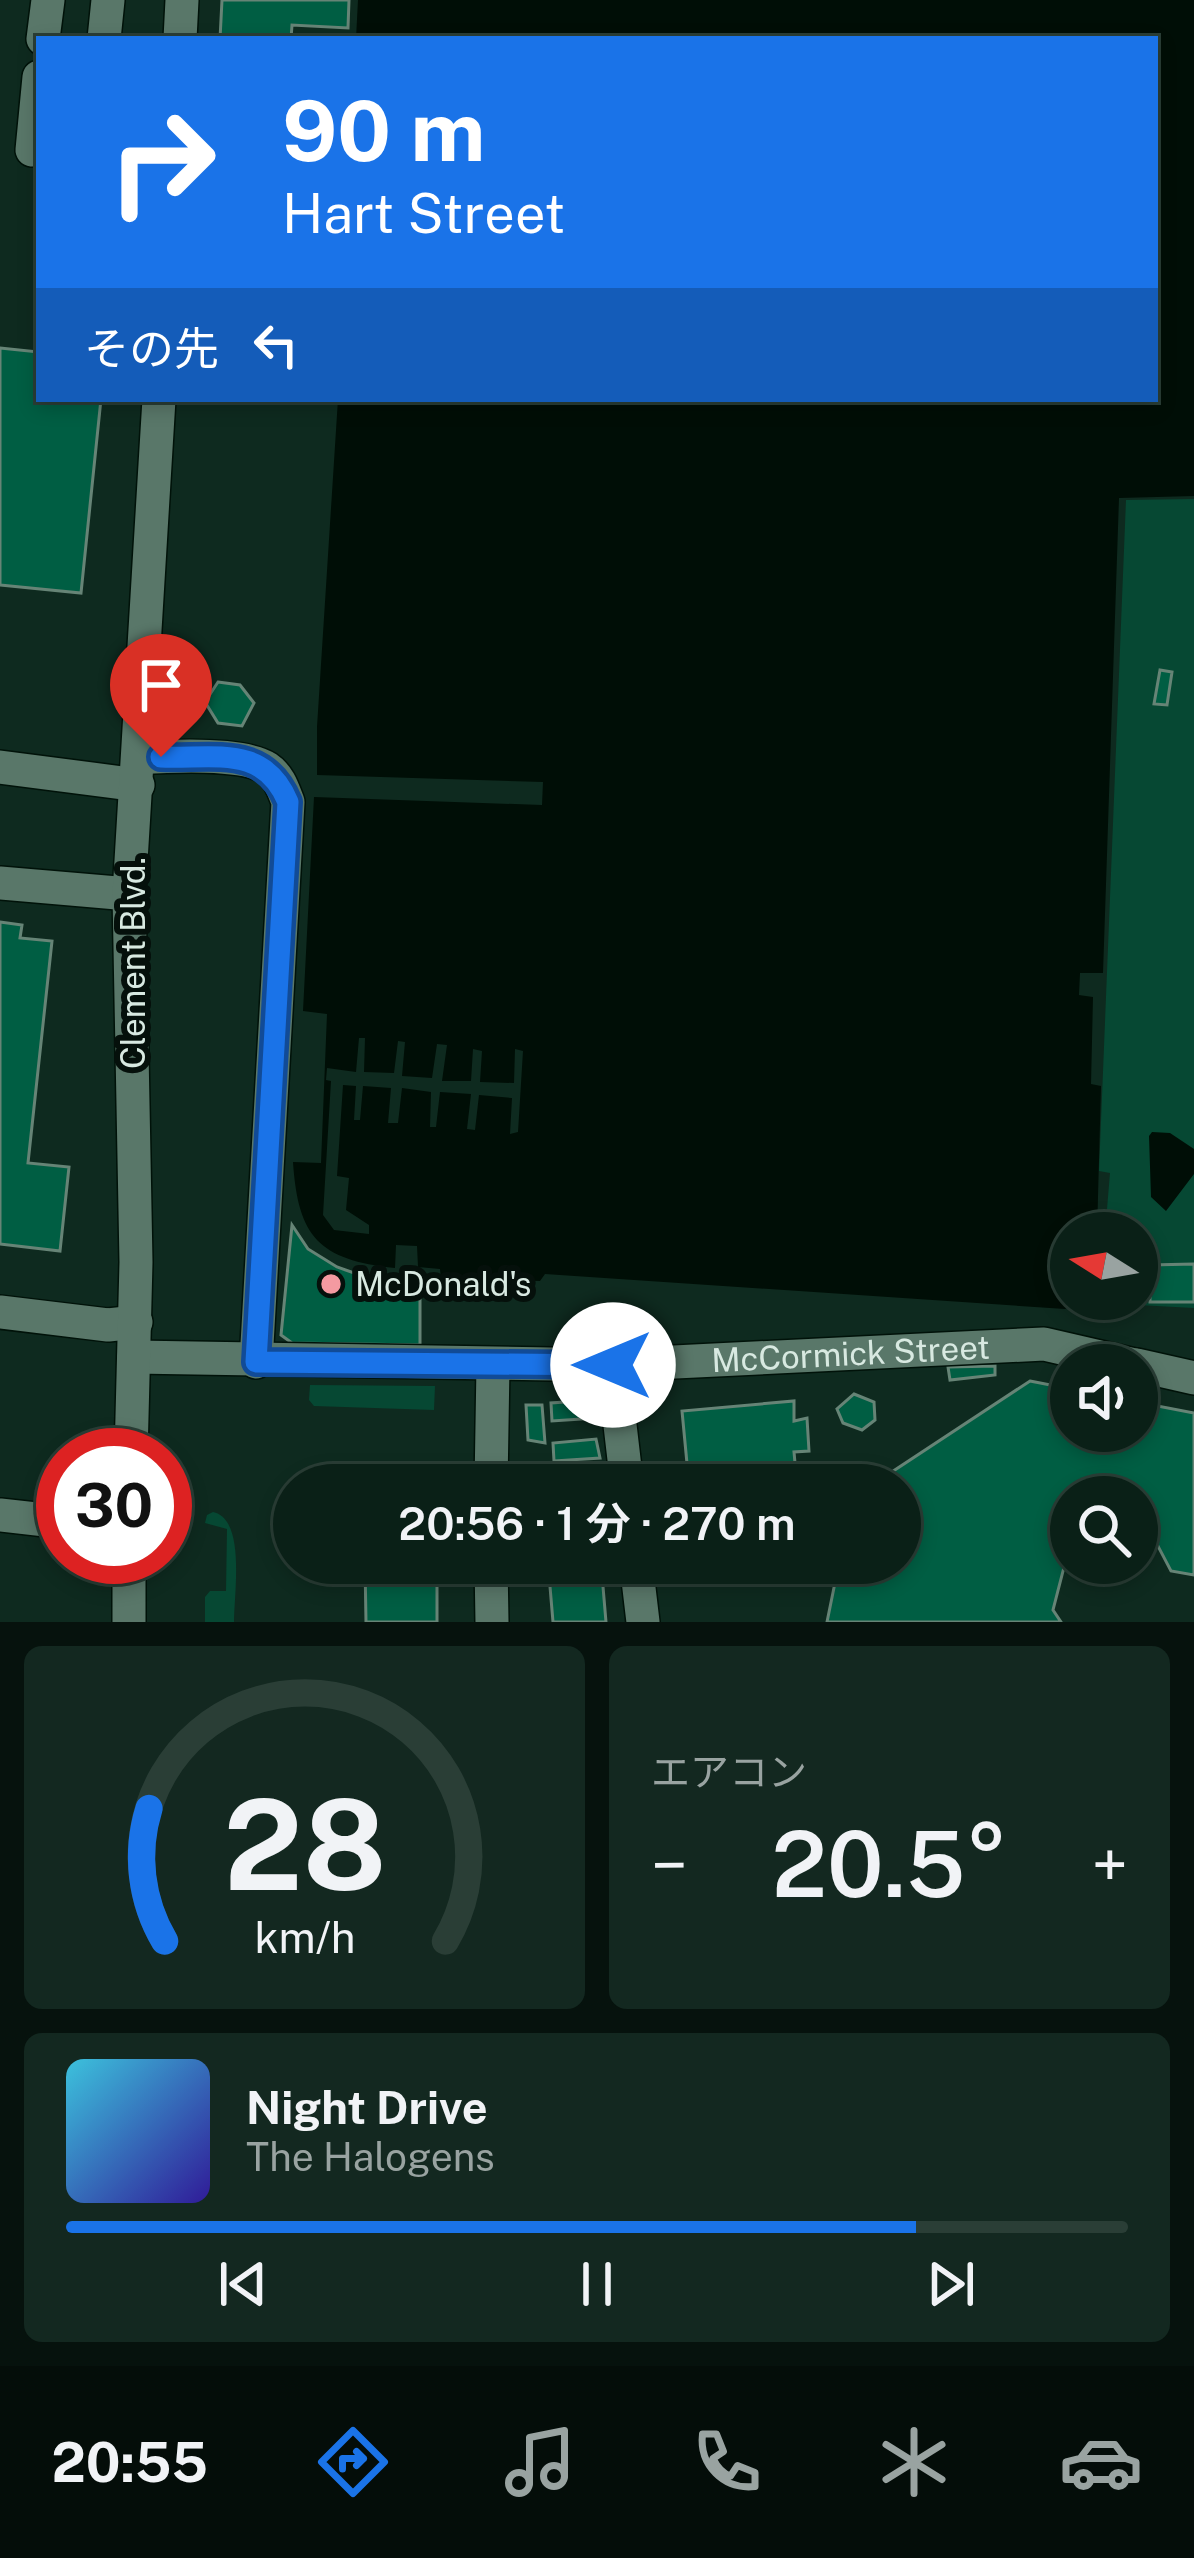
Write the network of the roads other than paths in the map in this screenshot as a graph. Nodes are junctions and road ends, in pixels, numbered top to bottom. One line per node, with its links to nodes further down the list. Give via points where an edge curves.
1 (48, 0): 4 (street)
2 (108, 0): 5 (street)
3 (182, 0): 6 (street)
4 (43, 36)
5 (104, 36)
6 (180, 36)
7 (36, 91): 8 (street)
8 (24, 150)
9 (159, 402): 11 (street, Clement Blvd.)
10 (0, 767): 11 (street)
11 (138, 772): 13 (street, Clement Blvd.); 18 (street, via 244,760 265,766 288,802)
12 (0, 883): 13 (street)
13 (129, 894): 15 (street, Clement Blvd.)
14 (0, 1312): 15 (street)
15 (136, 1322): 17 (street, Clement Blvd.)
16 (1050, 1345): 20 (street, McCormick Street)
17 (134, 1357): 18 (street, McCormick Street); 23 (street, Clement Blvd.)
18 (256, 1362): 19 (street, McCormick Street)
19 (493, 1365): 20 (street, McCormick Street); 24 (street)
20 (613, 1365): 25 (street)
21 (1158, 1370): 22 (street, McCormick Street)
22 (1194, 1378)
23 (132, 1428)
24 (491, 1464)
25 (625, 1464)
26 (0, 1515): 27 (street)
27 (36, 1519)
28 (129, 1584): 31 (street)
29 (491, 1584): 32 (street)
30 (638, 1584): 33 (street)
31 (129, 1622)
32 (492, 1622)
33 (643, 1622)

